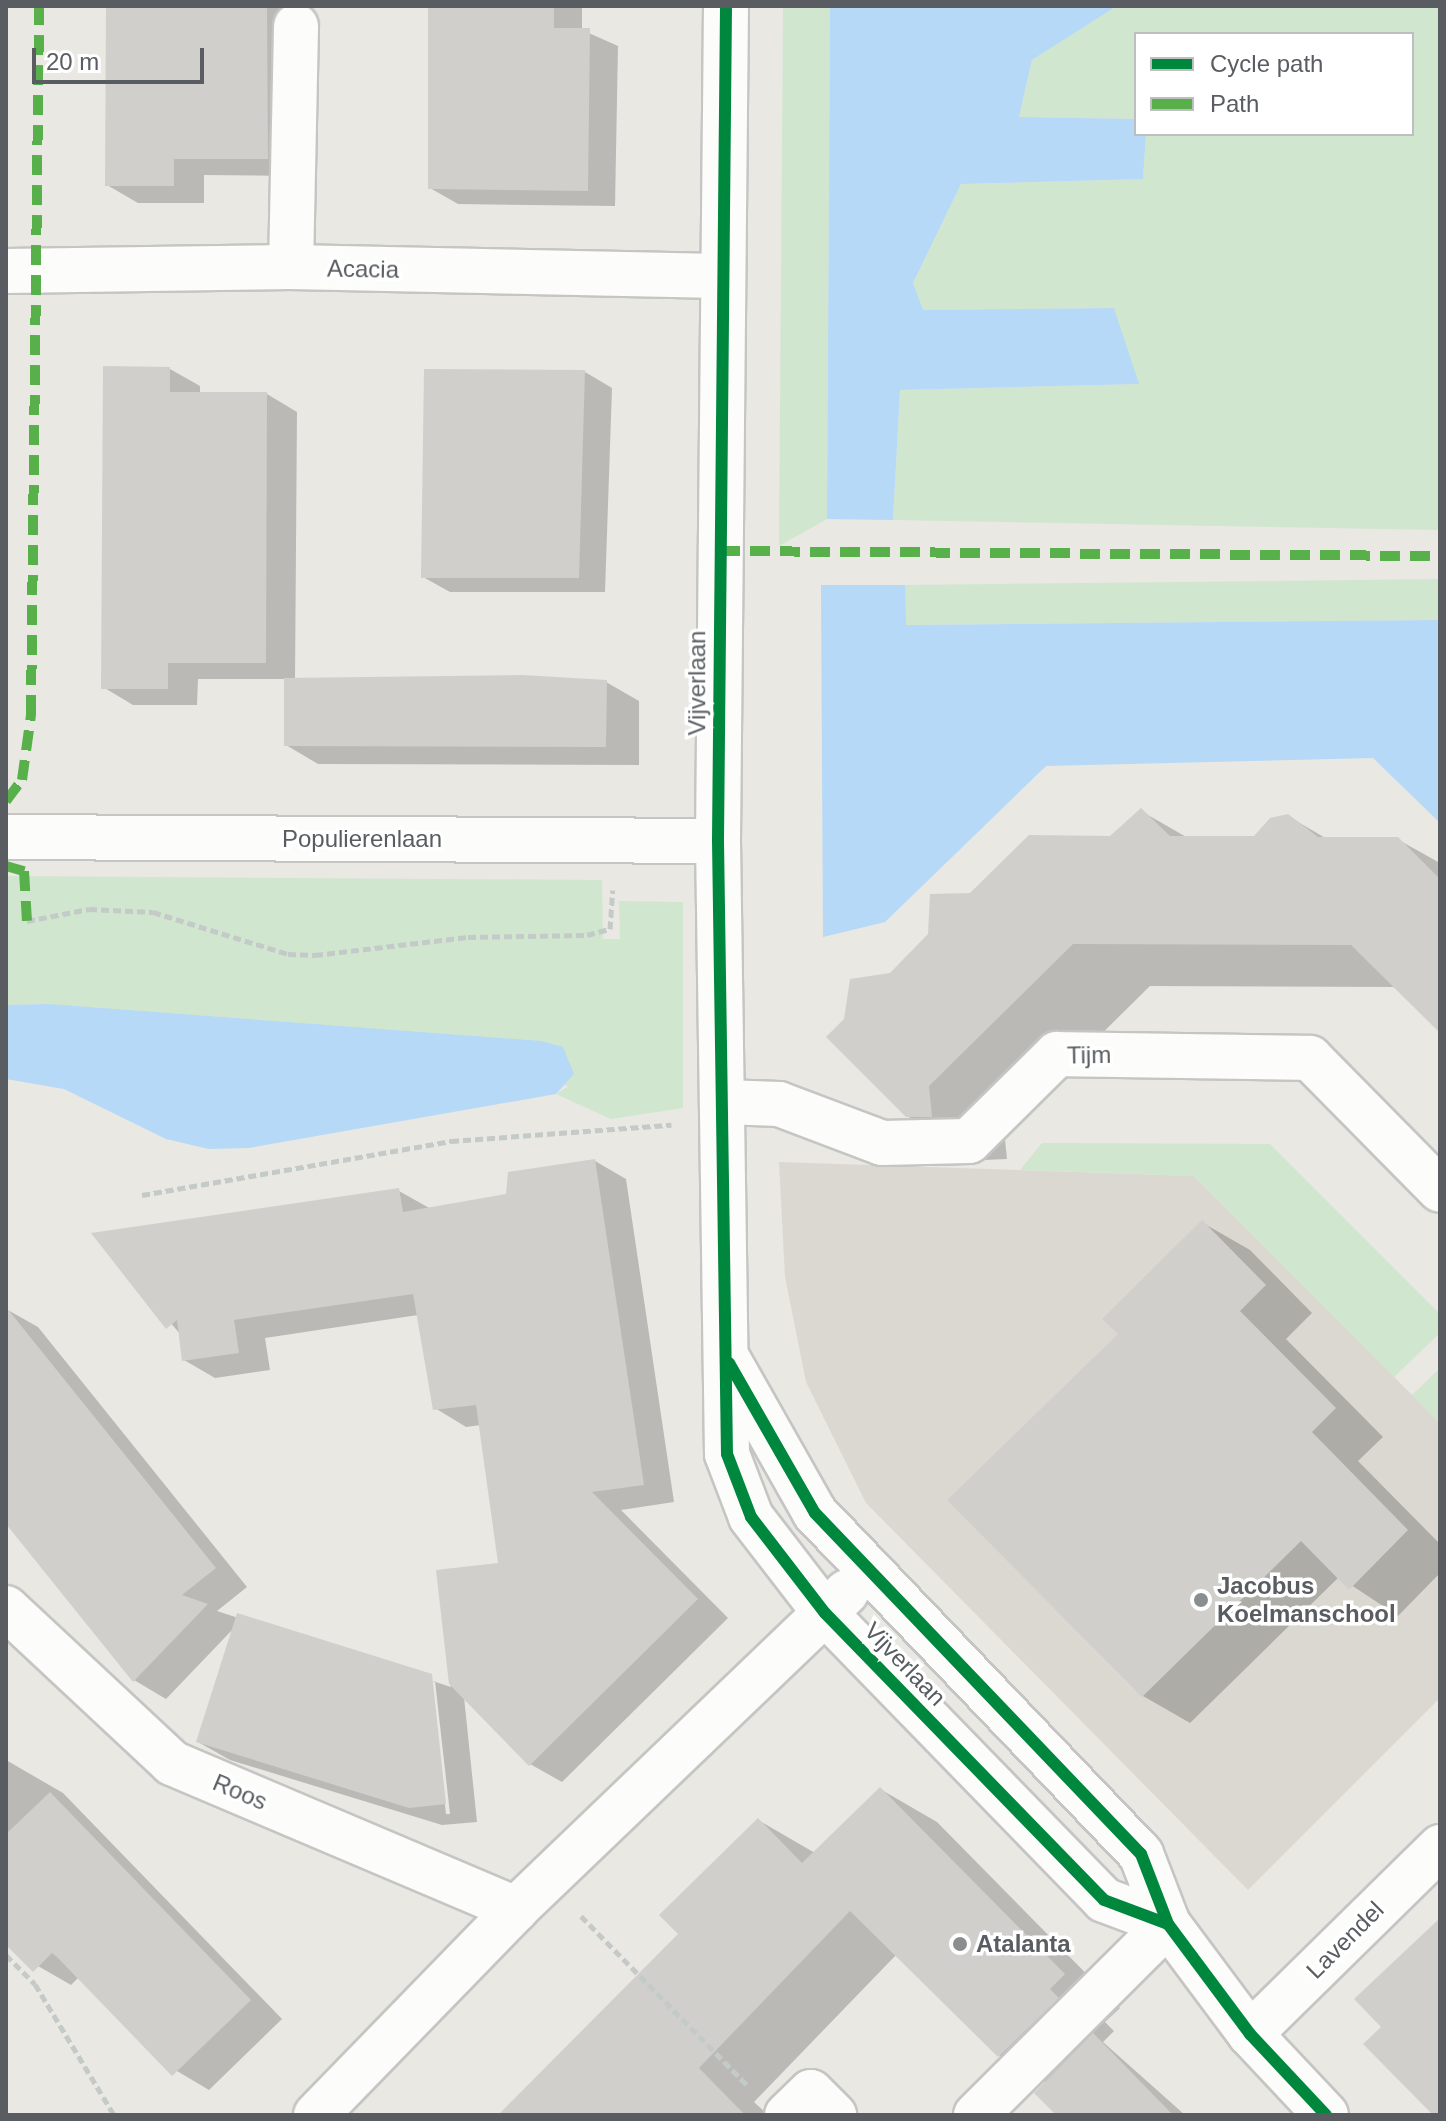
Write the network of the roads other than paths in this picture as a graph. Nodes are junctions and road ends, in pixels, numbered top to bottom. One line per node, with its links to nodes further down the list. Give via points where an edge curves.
1 (726, 6): 5 (street, Vijverlaan)
2 (296, 26): 3 (street)
3 (291, 267): 4 (street, Acacia); 5 (street, Acacia)
4 (6, 271)
5 (720, 276): 7 (street, Vijverlaan)
6 (6, 837): 7 (street, Populierenlaan)
7 (704, 841): 8 (street, Vijverlaan)
8 (724, 1111): 9 (street, Tijm, via 779,1104 882,1143 969,1141 1057,1054 1310,1058); 10 (street, Vijverlaan)
9 (1440, 1190)
10 (727, 1359): 11 (street, Vijverlaan, via 815,1513); 13 (street, Vijverlaan, via 727,1454 751,1517)
11 (870, 1570): 13 (street); 16 (street, Vijverlaan, via 1141,1854)
12 (6, 1608): 15 (street, Roos, via 172,1763)
13 (825, 1613): 15 (street); 16 (street, Vijverlaan, via 1104,1900)
14 (1440, 1847): 17 (street, Lavendel)
15 (531, 1895): 19 (street)
16 (1168, 1924): 17 (street, Vijverlaan); 21 (street)
17 (1250, 2034): 22 (street, Vijverlaan)
18 (770, 2104): 20 (street, via 811,2092)
19 (316, 2115)
20 (834, 2115)
21 (976, 2115)
22 (1326, 2115)

